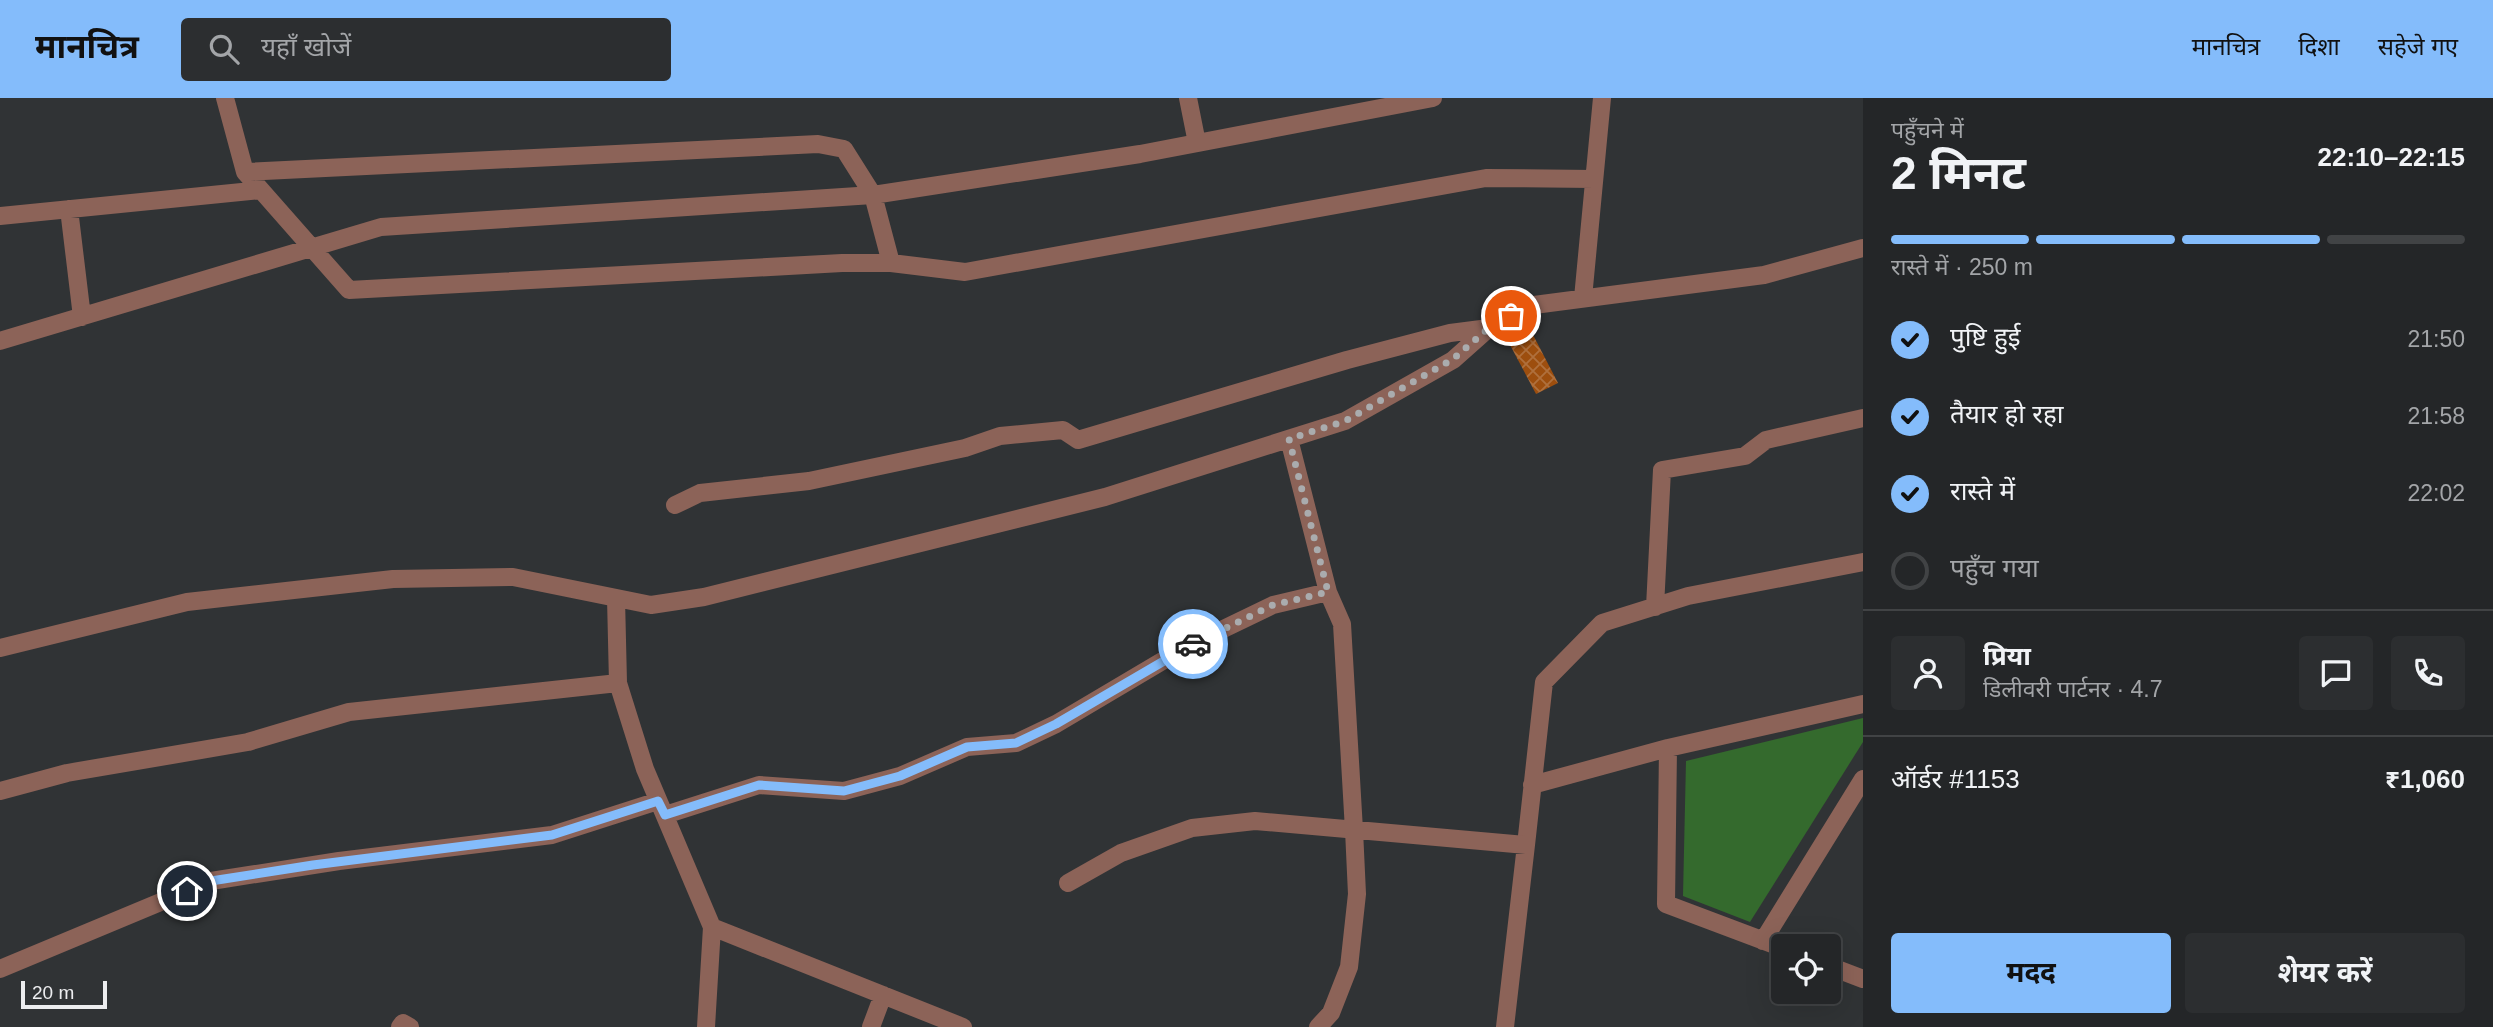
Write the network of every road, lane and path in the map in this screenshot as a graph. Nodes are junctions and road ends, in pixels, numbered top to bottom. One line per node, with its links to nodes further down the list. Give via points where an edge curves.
1 (225, 98): 6 (street)
2 (1188, 98): 5 (street)
3 (1433, 98): 5 (street)
4 (1602, 98): 7 (street)
5 (1197, 144): 9 (street)
6 (245, 172): 8 (street); 9 (street, via 818,144 844,149)
7 (1594, 179): 14 (street, via 1486,178 965,272); 15 (street)
8 (261, 190): 10 (street); 13 (street)
9 (873, 195): 13 (street, via 381,227); 14 (street)
10 (69, 209): 11 (street); 16 (street)
11 (0, 216)
12 (1863, 247): 15 (street, via 1764,275)
13 (313, 249): 14 (street, via 349,290); 16 (street)
14 (891, 262)
15 (1583, 298): 17 (street, via 1534,305)
16 (82, 317): 18 (street)
17 (1489, 328): 20 (street, via 1453,359 1345,421); 21 (street, via 1450,333 1347,360 1078,440 1063,430 1000,436 809,481 700,493)
18 (0, 341)
19 (1863, 418): 25 (street, via 1766,440 1745,457 1662,470)
20 (1289, 439): 23 (street); 24 (street, via 1105,496 704,597 651,605)
21 (675, 505)
22 (1863, 562): 25 (street, via 1688,596)
23 (1328, 592): 33 (street, via 1273,605 1186,647 1016,743 967,747 900,776 844,791 759,785); 34 (street, via 1342,624)
24 (616, 598): 26 (street, via 513,577 393,579 187,602); 27 (street)
25 (1655, 607): 31 (street, via 1602,623 1544,682)
26 (0, 648)
27 (618, 683): 32 (street, via 349,712 248,742 67,773); 33 (street)
28 (1863, 704): 29 (street)
29 (1668, 748): 31 (street); 38 (street, via 1666,904)
30 (1863, 779): 38 (street)
31 (1532, 785): 35 (street)
32 (0, 791)
33 (662, 808): 37 (street); 40 (street, via 552,835 211,881)
34 (1354, 830): 35 (street); 36 (street, via 1255,821 1192,828 1121,853); 49 (street, via 1357,894 1349,967 1331,1013)
35 (1527, 845): 50 (street)
36 (1068, 883)
37 (712, 927): 43 (street); 46 (street)
38 (1763, 941): 39 (street)
39 (1771, 944)
40 (0, 970)
41 (1841, 971): 42 (street)
42 (1863, 979)
43 (883, 995): 47 (street); 48 (street)
44 (400, 1027): 45 (street, via 403,1023)
45 (410, 1027)
46 (706, 1027)
47 (870, 1027)
48 (963, 1027)
49 (1318, 1027)
50 (1506, 1027)

